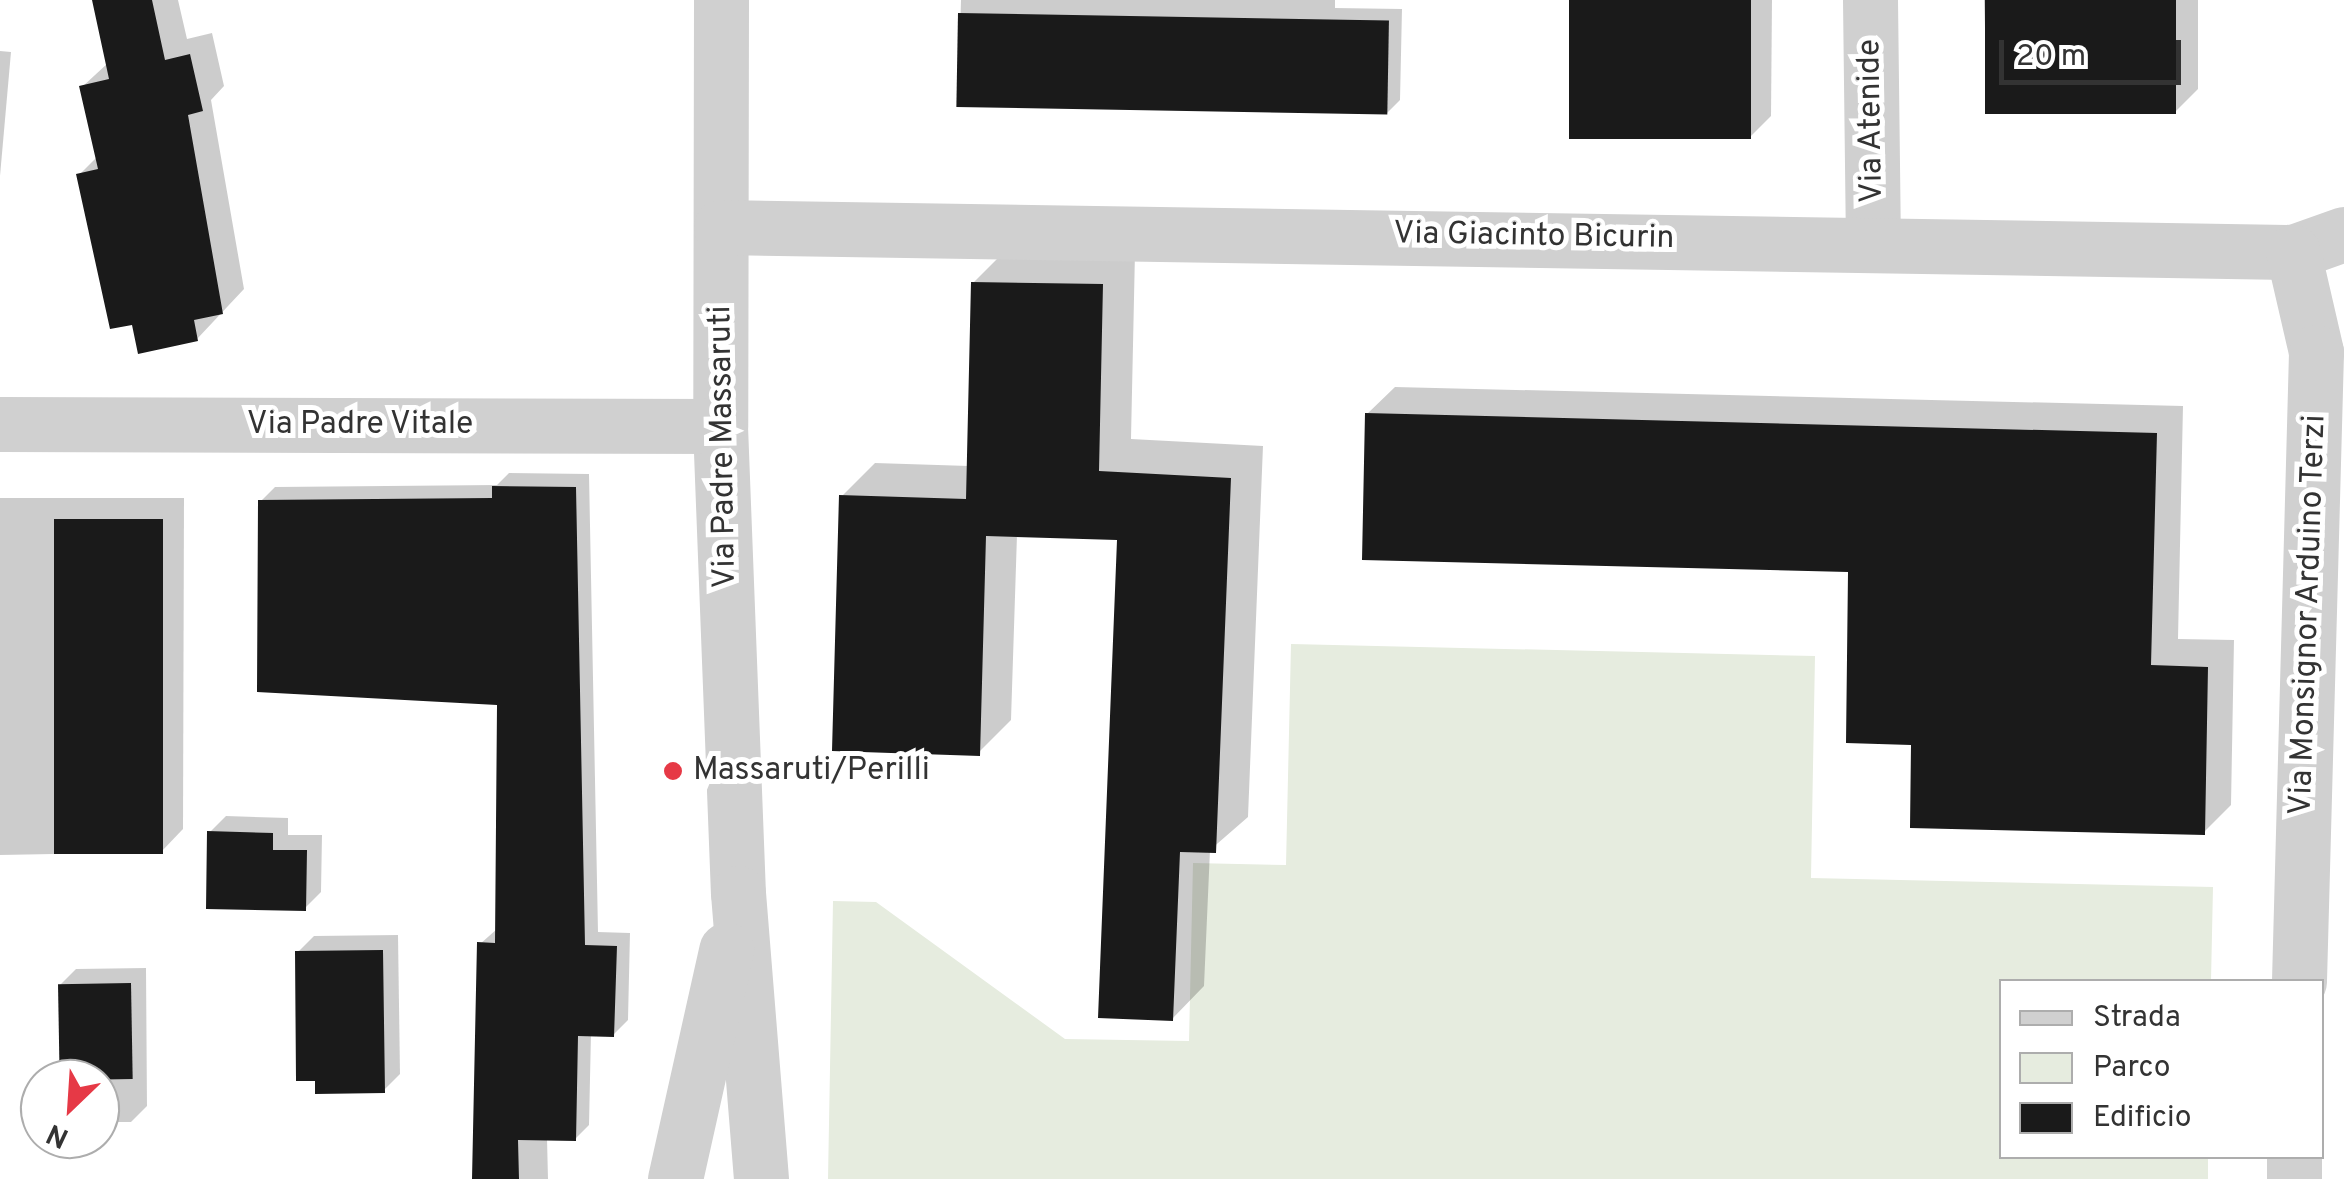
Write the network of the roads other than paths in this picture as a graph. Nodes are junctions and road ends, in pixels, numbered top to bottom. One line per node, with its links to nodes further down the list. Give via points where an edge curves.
1 (721, 0): 3 (street, Via Padre Massaruti)
2 (1870, 0): 5 (street, Via Atenide)
3 (721, 227): 5 (street, Via Giacinto Bicurin); 8 (street, Via Padre Massaruti)
4 (2344, 234): 6 (street, Via Giacinto Bicurin)
5 (1873, 242): 6 (street, Via Giacinto Bicurin)
6 (2293, 252): 10 (street, Via Monsignor Arduino Terzi, via 2316,352)
7 (0, 424): 8 (street, Via Padre Vitale)
8 (720, 426): 9 (street, Via Padre Massaruti)
9 (738, 894): 11 (street, Via Padre Massaruti); 12 (street, Via Padre Massaruti)
10 (2299, 979)
11 (675, 1179)
12 (761, 1179)

